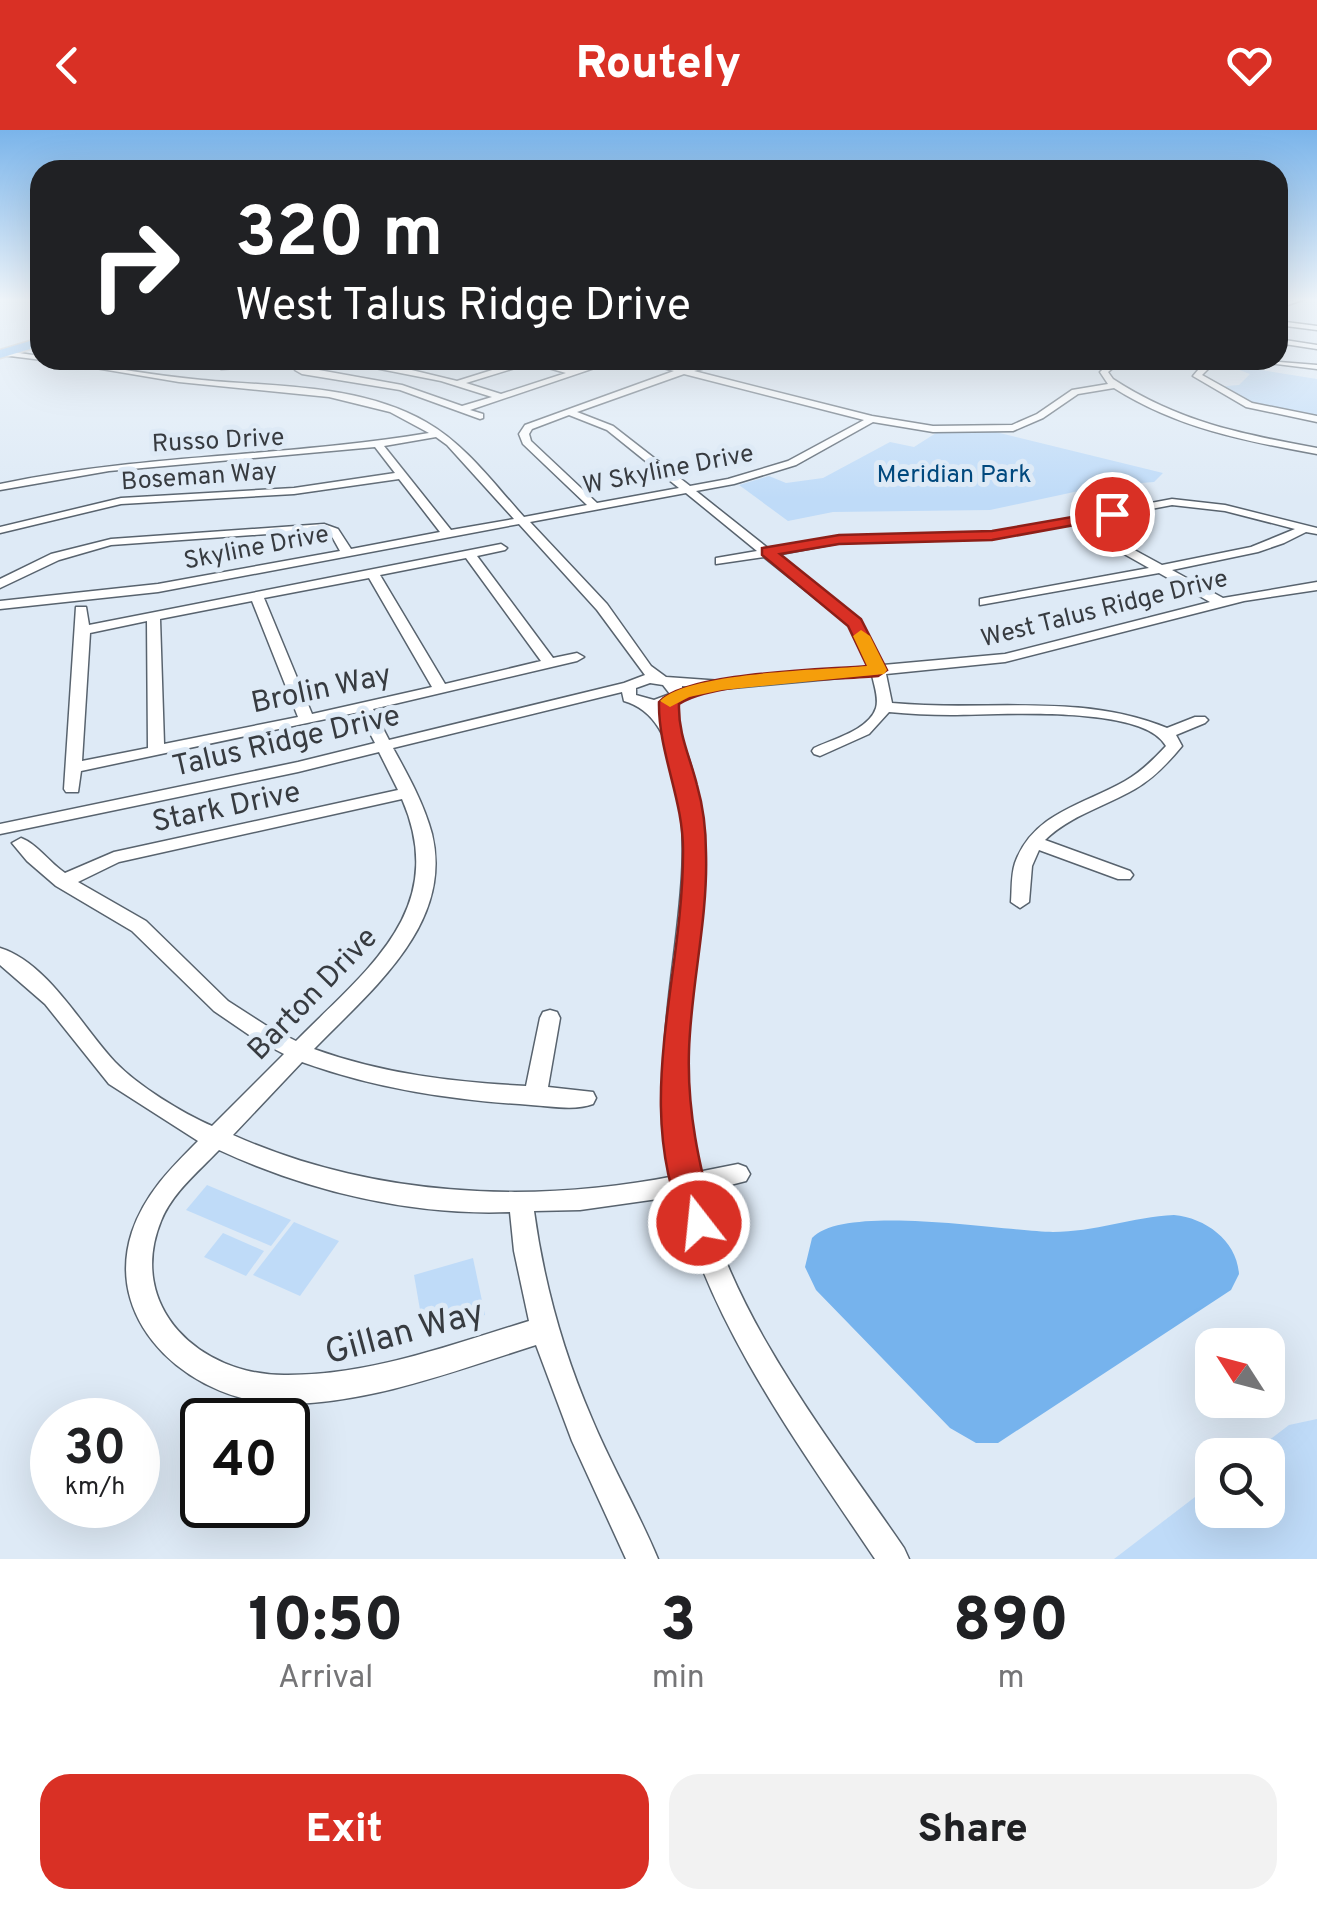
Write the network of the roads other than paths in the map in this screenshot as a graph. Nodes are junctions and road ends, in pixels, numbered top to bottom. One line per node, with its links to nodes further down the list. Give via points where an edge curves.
1 (114, 370): 16 (street)
2 (258, 370): 16 (street)
3 (302, 370): 18 (street, via 392,386)
4 (397, 370): 14 (street)
5 (499, 370): 14 (street)
6 (566, 370): 13 (street)
7 (585, 370): 13 (street)
8 (679, 370): 12 (street)
9 (687, 370): 12 (street)
10 (1106, 370): 15 (street)
11 (1203, 370): 20 (street, via 1198,376 1242,402)
12 (683, 371): 19 (street); 22 (street)
13 (576, 373): 17 (street)
14 (458, 383): 17 (street)
15 (1115, 385): 22 (street, via 1079,390 1027,424 996,429 913,428); 25 (street, via 1186,424)
16 (245, 386): 24 (street, via 362,402)
17 (502, 397): 18 (street)
18 (463, 408): 21 (street)
19 (566, 411): 30 (street, via 610,428); 31 (street, via 533,424 524,438)
20 (1286, 414): 23 (street); 25 (street)
21 (480, 416)
22 (872, 419): 30 (street, W Skyline Drive, via 792,463)
23 (1317, 419)
24 (438, 434): 26 (street, Russo Drive); 32 (street)
25 (1262, 441): 27 (street)
26 (378, 446): 28 (street); 29 (street, Russo Drive, via 290,456 156,456)
27 (1317, 451)
28 (404, 476): 34 (street, Boseman Way, via 121,502); 36 (street)
29 (0, 487)
30 (688, 490): 31 (street, W Skyline Drive); 39 (street)
31 (594, 506): 32 (street, W Skyline Drive)
32 (520, 519): 36 (street, Skyline Drive); 55 (street, via 611,617)
33 (1074, 522): 35 (street, via 1191,502); 39 (street, via 992,536 839,540); 43 (street)
34 (0, 530)
35 (1310, 530): 43 (street)
36 (446, 532): 38 (street, Skyline Drive)
37 (501, 548): 40 (street)
38 (346, 551): 42 (street, Skyline Drive); 45 (street, via 324,527 146,537 66,554)
39 (768, 552): 41 (street); 58 (street, via 855,623)
40 (468, 554): 44 (street); 57 (street)
41 (720, 561)
42 (292, 562): 47 (street); 51 (street, Skyline Drive, via 128,592)
43 (1162, 569): 49 (street); 50 (street)
44 (372, 574): 47 (street); 61 (street)
45 (0, 584)
46 (1317, 586): 50 (street, West Talus Ridge Drive)
47 (308, 587): 48 (street)
48 (258, 597): 53 (street); 66 (street)
49 (985, 602)
50 (1220, 602): 58 (street, West Talus Ridge Drive, via 1024,655)
51 (0, 605)
52 (81, 610): 54 (street)
53 (154, 617): 54 (street); 71 (street)
54 (83, 630): 73 (street)
55 (636, 657): 59 (street); 62 (street)
56 (576, 658): 57 (street, Brolin Way)
57 (550, 663): 61 (street, Brolin Way)
58 (878, 670): 60 (street, West Talus Ridge Drive); 65 (street)
59 (664, 680): 60 (street, West Talus Ridge Drive); 62 (street, West Talus Ridge Drive); 63 (street, via 677,689)
60 (722, 685): 63 (street, West Talus Ridge Drive)
61 (440, 688): 64 (street, Brolin Way)
62 (634, 693): 63 (street, West Talus Ridge Drive); 68 (street); 70 (street, Talus Ridge Drive, via 582,697)
63 (673, 698): 68 (street)
64 (364, 707): 66 (street, Brolin Way); 70 (street, Barton Drive)
65 (884, 707): 69 (street, via 950,714 1066,710); 72 (street, via 864,730)
66 (306, 720): 71 (street, Brolin Way)
67 (1200, 720): 69 (street)
68 (668, 729): 89 (street, via 688,788 695,851 674,1073)
69 (1167, 733): 77 (street, via 1174,746 1155,771 1057,818)
70 (384, 747): 75 (street, Barton Drive); 76 (street, Talus Ridge Drive)
71 (156, 750): 73 (street, Brolin Way)
72 (820, 750)
73 (76, 767): 74 (street)
74 (72, 790)
75 (405, 792): 80 (street, Stark Drive, via 114,858); 84 (street, Barton Drive, via 430,857 419,914 386,962)
76 (0, 829)
77 (1034, 842): 79 (street); 81 (street, via 1022,865)
78 (21, 843): 80 (street)
79 (1124, 875)
80 (62, 882): 84 (street, via 128,918 222,1007)
81 (1020, 902)
82 (0, 955): 87 (street, via 58,1005 109,1072)
83 (550, 1018): 85 (street)
84 (298, 1052): 85 (street, via 415,1088); 87 (street, Barton Drive)
85 (535, 1096): 86 (street)
86 (585, 1098)
87 (212, 1140): 90 (street, via 362,1188); 91 (street, Gillan Way, via 158,1201 138,1272 153,1321 207,1370 274,1390 325,1390)
88 (738, 1174): 89 (street)
89 (688, 1186): 90 (street); 93 (street, via 752,1341)
90 (521, 1204): 91 (street)
91 (544, 1329): 92 (street, via 573,1413)
92 (642, 1559)
93 (894, 1559)

